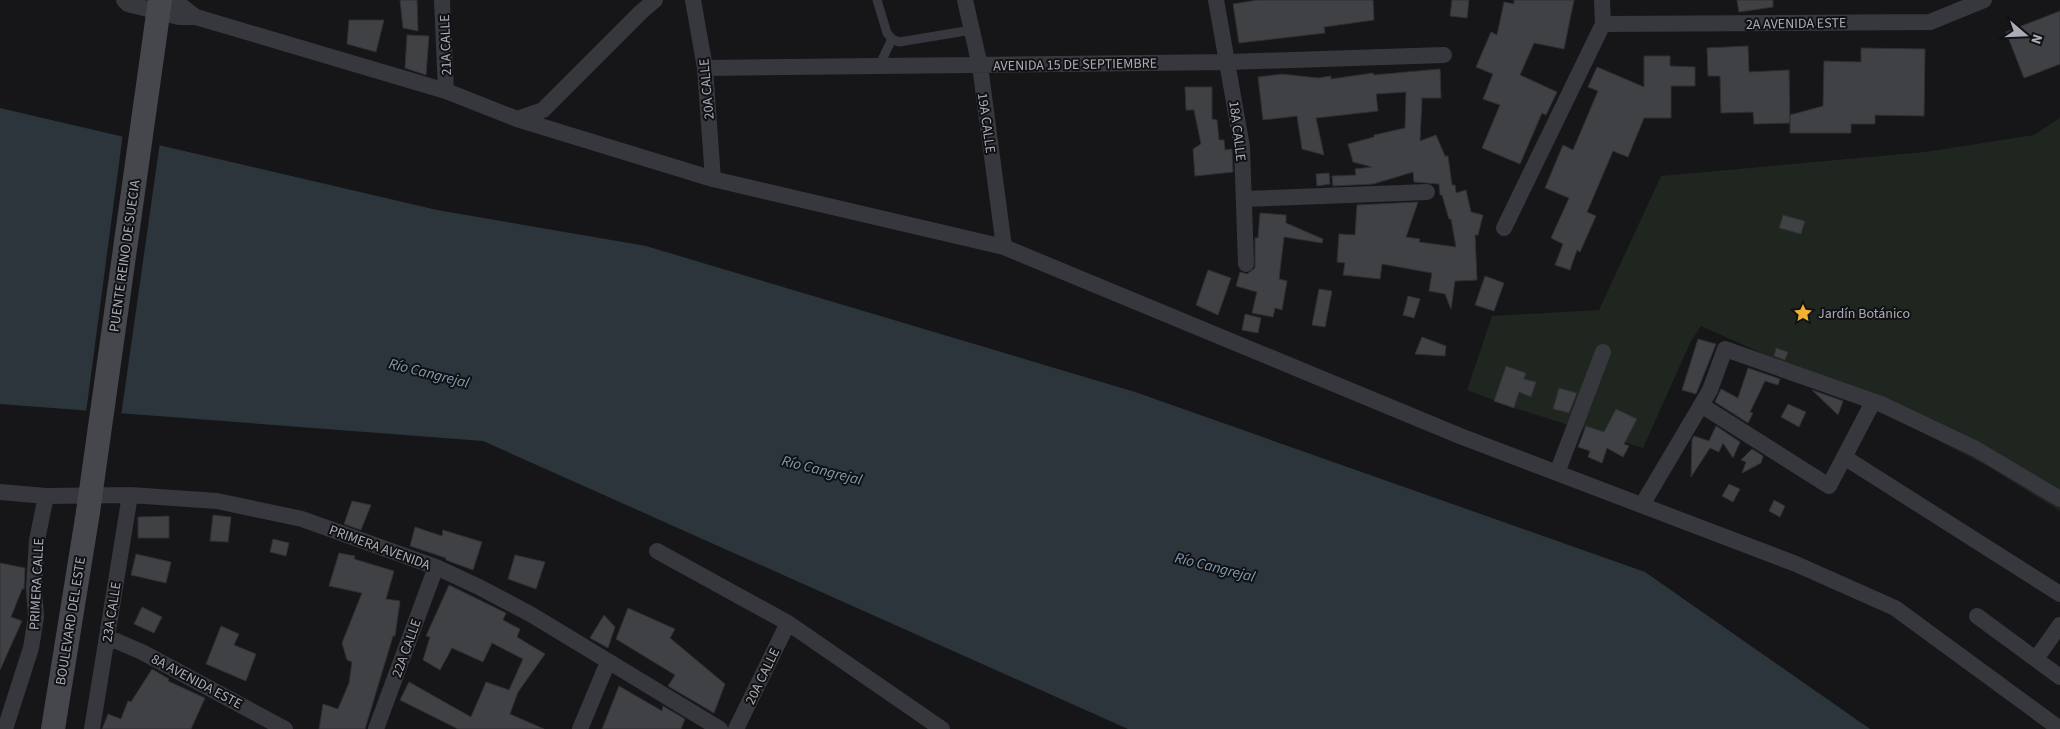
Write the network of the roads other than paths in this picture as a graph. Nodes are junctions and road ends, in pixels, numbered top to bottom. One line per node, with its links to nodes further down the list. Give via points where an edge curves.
1 (124, 0): 12 (street, via 128,4)
2 (160, 0): 12 (street, via 180,4); 39 (main road, PUENTE REINO DE SUECIA, bridge)
3 (199, 0): 12 (street)
4 (442, 0): 21 (street, 21A CALLE)
5 (655, 0): 22 (street, via 543,110)
6 (693, 0): 20 (street, 20A CALLE)
7 (877, 0): 15 (lane, via 887,33)
8 (965, 0): 14 (street, 19A CALLE)
9 (1216, 0): 17 (street, 18A CALLE)
10 (1602, 0): 13 (street)
11 (1984, 0): 13 (street, 2A AVENIDA ESTE, via 1930,22)
12 (196, 17): 21 (street)
13 (1604, 24): 26 (street)
14 (972, 30): 15 (lane, via 899,42); 19 (street, 19A CALLE)
15 (892, 39): 18 (lane)
16 (1444, 55): 17 (street, AVENIDA 15 DE SEPTIEMBRE)
17 (1228, 62): 19 (street, AVENIDA 15 DE SEPTIEMBRE); 25 (street, 18A CALLE, via 1242,147)
18 (879, 66): 19 (street, AVENIDA 15 DE SEPTIEMBRE); 20 (street, AVENIDA 15 DE SEPTIEMBRE)
19 (980, 66): 27 (street, 19A CALLE)
20 (705, 68): 23 (street, 20A CALLE)
21 (446, 90): 22 (street)
22 (517, 119): 23 (street)
23 (713, 179): 27 (street)
24 (1427, 192): 25 (street)
25 (1244, 199): 28 (street, 18A CALLE)
26 (1504, 228)
27 (1004, 247): 33 (street)
28 (1246, 264)
29 (1603, 352): 33 (street)
30 (1873, 402): 31 (street, via 1725,348); 32 (street); 37 (street, via 1976,449)
31 (1701, 405): 32 (street, via 1830,486); 38 (street)
32 (1844, 457): 42 (street)
33 (1557, 473): 38 (street)
34 (0, 492): 36 (street, PRIMERA AVENIDA)
35 (130, 495): 36 (street, PRIMERA AVENIDA); 41 (street, PRIMERA AVENIDA, via 217,501 302,519); 46 (street, 23A CALLE)
36 (46, 496): 50 (street, PRIMERA CALLE, via 37,540 36,617 31,648)
37 (2060, 499)
38 (1642, 505): 59 (street, via 1796,564 1895,608)
39 (88, 512): 51 (main road, BOULEVARD DEL ESTE)
40 (657, 551): 44 (street)
41 (436, 568): 48 (street, PRIMERA AVENIDA, via 479,586); 54 (street, 22A CALLE)
42 (2060, 594)
43 (1977, 616): 47 (street)
44 (788, 623): 57 (street, 20A CALLE); 58 (street)
45 (2060, 625): 47 (street)
46 (107, 637): 52 (street, 23A CALLE); 53 (street, 8A AVENIDA ESTE, via 142,652)
47 (2036, 659): 49 (street)
48 (608, 662): 55 (street); 56 (street, PRIMERA AVENIDA)
49 (2060, 677)
50 (4, 725)
51 (53, 727)
52 (92, 729)
53 (284, 729)
54 (376, 729)
55 (580, 729)
56 (720, 729)
57 (736, 729)
58 (942, 729)
59 (2060, 729)

